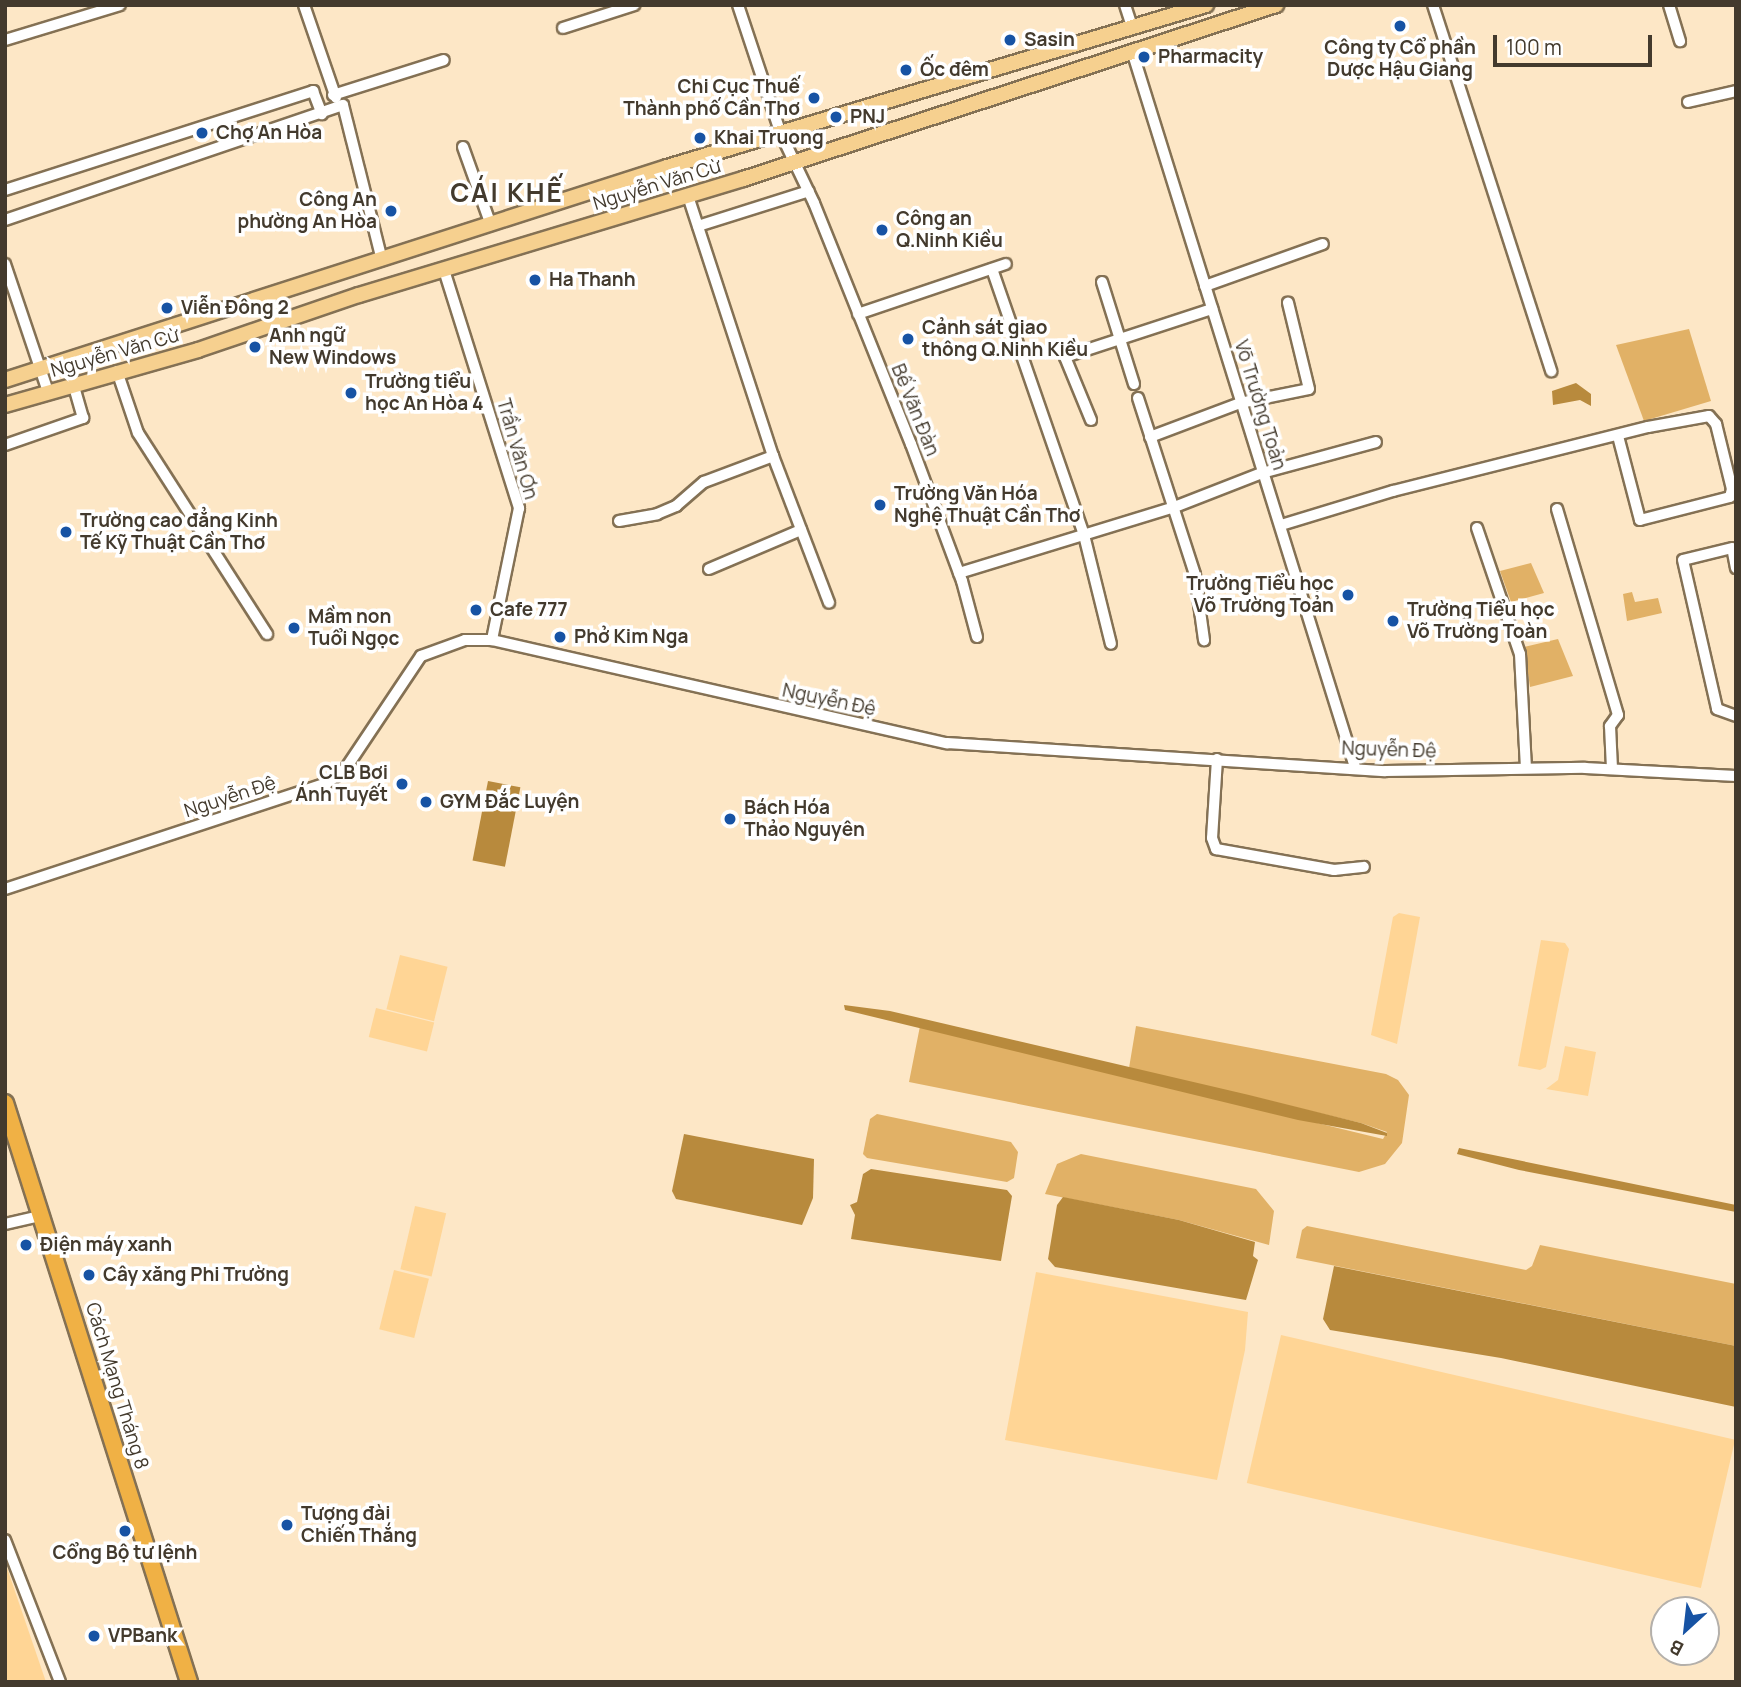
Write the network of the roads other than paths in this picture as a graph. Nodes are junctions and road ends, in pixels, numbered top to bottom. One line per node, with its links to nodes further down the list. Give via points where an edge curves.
1 (120, 5): 12 (street)
2 (304, 5): 17 (street)
3 (634, 5): 10 (street)
4 (738, 5): 21 (street, Bế Văn Đàn)
5 (1125, 5): 11 (street)
6 (1206, 5): 11 (main road, Nguyễn Văn Cừ)
7 (1276, 5): 14 (main road, Nguyễn Văn Cừ)
8 (1433, 5): 44 (street)
9 (1669, 5): 13 (street)
10 (563, 28)
11 (1129, 31): 14 (main road); 21 (main road, Nguyễn Văn Cừ)
12 (5, 40)
13 (1680, 41)
14 (1133, 54): 23 (main road, Nguyễn Văn Cừ); 37 (street, Võ Trường Toản)
15 (444, 60): 17 (street)
16 (1736, 91): 18 (street)
17 (333, 95): 19 (street)
18 (1688, 102)
19 (342, 105): 20 (street); 31 (street)
20 (322, 114): 24 (street, via 313,91); 27 (street)
21 (781, 134): 23 (street, Bế Văn Đàn); 28 (main road, Nguyễn Văn Cừ)
22 (463, 147): 28 (street)
23 (795, 159): 25 (street, Bế Văn Đàn); 26 (main road, Nguyễn Văn Cừ)
24 (5, 190)
25 (809, 191): 29 (street); 40 (street, Bế Văn Đàn)
26 (688, 196): 29 (street); 34 (main road, Nguyễn Văn Cừ)
27 (5, 220)
28 (491, 225): 31 (main road, Nguyễn Văn Cừ)
29 (698, 226): 57 (street)
30 (1323, 244): 37 (street)
31 (382, 260): 42 (main road, Nguyễn Văn Cừ)
32 (5, 264): 42 (street)
33 (1006, 264): 35 (street)
34 (444, 270): 43 (main road, Nguyễn Văn Cừ, via 198,350); 72 (street, Trần Văn Ơn, via 519,508)
35 (992, 270): 40 (street); 65 (street)
36 (1102, 282): 41 (street)
37 (1205, 286): 39 (street, Võ Trường Toản)
38 (1288, 303): 50 (street, via 1311,387)
39 (1212, 309): 41 (street); 50 (street, Võ Trường Toản)
40 (858, 314): 68 (street, Bế Văn Đàn)
41 (1120, 339): 47 (street); 52 (street, via 1065,357)
42 (40, 369): 45 (main road, Nguyễn Văn Cừ); 48 (street)
43 (117, 371): 46 (main road, Nguyễn Văn Cừ); 70 (street, via 138,433)
44 (1551, 371)
45 (5, 380)
46 (73, 384): 48 (main road, Nguyễn Văn Cừ); 56 (street, via 83,418)
47 (1134, 384)
48 (48, 392): 51 (main road, Nguyễn Văn Cừ)
49 (1138, 398): 54 (street)
50 (1240, 403): 54 (street); 58 (street, Võ Trường Toản)
51 (5, 405)
52 (1091, 420)
53 (1618, 436): 53 (street, via 1714,417 1730,497 1640,520); 62 (street, via 1394,491)
54 (1150, 437): 59 (street)
55 (1376, 442): 58 (street)
56 (5, 445)
57 (773, 456): 61 (street, via 704,482 676,506); 64 (street)
58 (1262, 472): 59 (street); 62 (street, Võ Trường Toản)
59 (1172, 508): 65 (street); 73 (street, via 1195,575)
60 (1557, 509): 79 (street, via 1618,715 1610,726)
61 (619, 521)
62 (1281, 525): 77 (street, Võ Trường Toản)
63 (1477, 528): 78 (street, via 1520,654)
64 (801, 530): 67 (street); 69 (street)
65 (1084, 535): 68 (street); 74 (street)
66 (1736, 568): 75 (street, via 1731,548 1683,560 1717,709)
67 (709, 569)
68 (959, 573): 71 (street, Bế Văn Đàn)
69 (829, 603)
70 (267, 634)
71 (976, 637)
72 (492, 640): 76 (street, Nguyễn Đệ, via 947,743); 82 (street, Nguyễn Đệ, via 448,643 421,656 346,768 327,783)
73 (1204, 640)
74 (1111, 644)
75 (1736, 716)
76 (1217, 759): 77 (street, Nguyễn Đệ); 81 (street, via 1212,838 1216,849 1334,870)
77 (1355, 766): 78 (street, Nguyễn Đệ, via 1385,771)
78 (1526, 768): 79 (street, Nguyễn Đệ)
79 (1612, 769): 80 (street, Nguyễn Đệ)
80 (1736, 776)
81 (1364, 867)
82 (5, 890)
83 (5, 1103): 84 (highway, Cách Mạng Tháng 8)
84 (41, 1216): 85 (street); 87 (highway, Cách Mạng Tháng 8)
85 (5, 1224)
86 (5, 1540): 88 (street)
87 (187, 1681)
88 (60, 1682)

